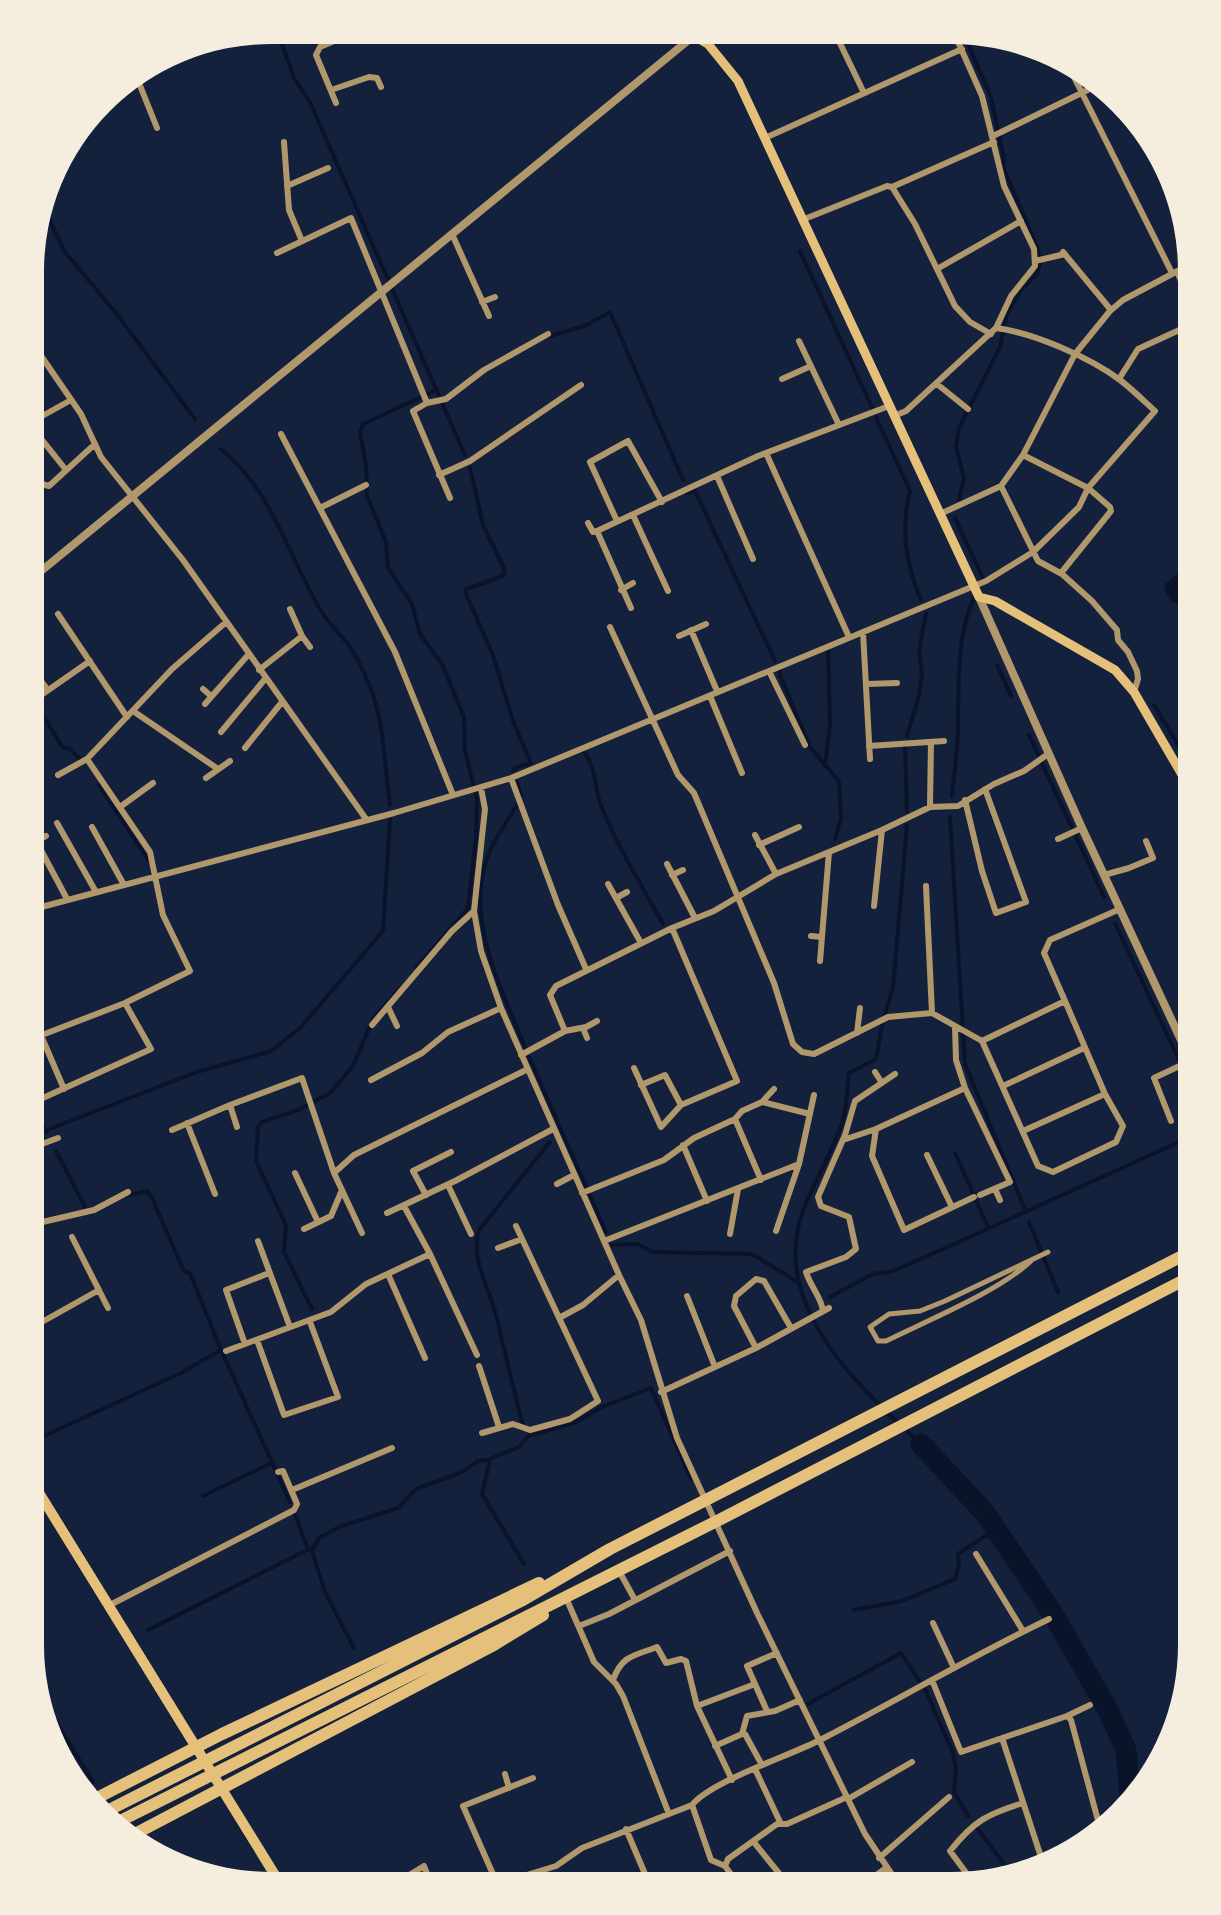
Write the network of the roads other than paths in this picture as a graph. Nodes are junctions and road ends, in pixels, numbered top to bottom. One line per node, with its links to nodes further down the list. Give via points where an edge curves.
1 (327, 44): 10 (street, via 316,55)
2 (683, 44): 24 (street)
3 (708, 44): 16 (main road, via 738,81)
4 (840, 44): 12 (street)
5 (960, 44): 6 (street)
6 (962, 49): 12 (street); 17 (street, via 982,96)
7 (1075, 81): 13 (street)
8 (140, 85): 15 (street)
9 (381, 87): 10 (street, via 377,78 369,76)
10 (331, 90): 14 (street)
11 (1088, 90): 13 (street)
12 (864, 93): 16 (street)
13 (1081, 93): 17 (street); 30 (street)
14 (336, 104)
15 (157, 128)
16 (765, 138): 22 (main road)
17 (993, 139): 21 (street); 23 (street, via 1004,186)
18 (284, 142): 20 (street)
19 (327, 168): 20 (street)
20 (287, 186): 25 (street, via 289,210)
21 (892, 187): 22 (street); 28 (street)
22 (802, 220): 51 (main road)
23 (1021, 220): 27 (street); 28 (street)
24 (452, 234): 32 (street); 34 (street)
25 (302, 242): 26 (street); 32 (street, via 351,218)
26 (277, 253)
27 (1035, 261): 35 (street, via 1064,253); 37 (street, via 1011,296)
28 (937, 269): 40 (street, via 955,306 970,322)
29 (1178, 270): 30 (street)
30 (1175, 272): 31 (street); 35 (street)
31 (1178, 278)
32 (380, 293): 50 (street); 68 (street)
33 (495, 297): 34 (street)
34 (482, 302): 36 (street)
35 (1111, 310): 42 (street)
36 (489, 316)
37 (996, 328): 40 (street); 42 (street)
38 (1178, 331): 46 (street, via 1138,349)
39 (548, 334): 50 (street, via 484,370 446,399)
40 (991, 334): 47 (street)
41 (799, 341): 44 (street)
42 (1074, 354): 46 (street); 60 (street)
43 (44, 362): 49 (street)
44 (811, 366): 45 (street); 55 (street)
45 (782, 379)
46 (1119, 379): 67 (street, via 1155,411)
47 (937, 384): 52 (street); 54 (street, via 906,411)
48 (581, 385): 62 (street, via 470,461)
49 (71, 400): 53 (street); 58 (street)
50 (428, 403): 62 (street, via 413,411)
51 (889, 406): 54 (main road); 55 (street)
52 (969, 409)
53 (44, 415)
54 (894, 416): 72 (main road)
55 (839, 425): 59 (street)
56 (281, 434): 71 (street)
57 (44, 442): 61 (street)
58 (95, 444): 61 (street); 68 (street)
59 (766, 453): 63 (street); 96 (street)
60 (1023, 454): 66 (street); 67 (street)
61 (66, 470): 65 (street, via 49,486)
62 (440, 475): 69 (street)
63 (717, 476): 70 (street); 78 (street)
64 (366, 484): 71 (street)
65 (44, 485)
66 (1001, 486): 72 (street); 77 (street)
67 (1088, 488): 77 (street, via 1079,507); 80 (street, via 1111,511)
68 (131, 497): 79 (street); 89 (street, via 183,560)
69 (450, 498)
70 (662, 502): 73 (street); 74 (street, via 628,441 590,462)
71 (320, 508): 137 (street, via 395,652)
72 (940, 514): 82 (main road)
73 (633, 515): 74 (street); 84 (street)
74 (617, 521): 76 (street)
75 (588, 523): 76 (street, via 593,532)
76 (597, 531): 83 (street)
77 (1032, 552): 80 (street, via 1038,561); 82 (street)
78 (753, 559)
79 (44, 568)
80 (1061, 573): 109 (street, via 1117,630 1118,639 1137,671)
81 (633, 583): 83 (street)
82 (973, 585): 85 (main road); 93 (street)
83 (621, 590): 86 (street)
84 (668, 591)
85 (979, 597): 109 (main road, via 995,601 1094,657 1115,670); 124 (street)
86 (631, 608)
87 (290, 609): 94 (street)
88 (58, 614): 99 (street)
89 (225, 623): 98 (street); 115 (street, via 172,669)
90 (706, 624): 92 (street)
91 (610, 627): 117 (street)
92 (691, 630): 95 (street); 108 (street)
93 (862, 632): 96 (street); 104 (street)
94 (302, 636): 97 (street); 100 (street)
95 (679, 636)
96 (849, 637): 101 (street)
97 (310, 647)
98 (248, 656): 100 (street); 111 (street)
99 (90, 661): 107 (street); 116 (street)
100 (259, 670): 102 (street)
101 (769, 671): 108 (street); 121 (street)
102 (265, 679): 113 (street); 118 (street)
103 (897, 683): 104 (street)
104 (867, 684): 122 (street)
105 (44, 685): 107 (street)
106 (203, 689): 111 (street)
107 (48, 690): 110 (street)
108 (717, 691): 112 (street)
109 (1134, 692): 128 (main road)
110 (44, 693)
111 (211, 696): 114 (street)
112 (710, 696): 117 (street); 130 (street)
113 (282, 702): 123 (street); 141 (street)
114 (205, 704)
115 (133, 711): 116 (street); 129 (street)
116 (127, 717): 125 (street)
117 (653, 718): 133 (street); 164 (street, via 678,775 694,793)
118 (221, 732)
119 (944, 741): 120 (street)
120 (931, 742): 122 (street); 140 (street)
121 (805, 745)
122 (869, 746): 126 (street)
123 (245, 748)
124 (1043, 757): 136 (street, via 1024,771); 146 (street)
125 (87, 759): 131 (street); 139 (street)
126 (870, 759)
127 (230, 761): 129 (street)
128 (1178, 768)
129 (218, 769): 132 (street)
130 (742, 773)
131 (58, 775)
132 (206, 778)
133 (511, 778): 135 (street); 177 (street)
134 (153, 783): 139 (street)
135 (481, 788): 137 (street); 170 (street, via 485,809)
136 (985, 789): 138 (street); 138 (street, via 1026,902 996,913)
137 (453, 795): 141 (street)
138 (965, 800): 140 (street, via 958,806)
139 (120, 807): 158 (street, via 150,852)
140 (930, 807): 145 (street)
141 (366, 819): 158 (street)
142 (57, 823): 162 (street)
143 (92, 826): 160 (street)
144 (799, 827): 150 (street)
145 (882, 830): 151 (street); 168 (street)
146 (1076, 830): 148 (street); 157 (street)
147 (755, 835): 150 (street)
148 (1058, 839)
149 (1146, 841): 157 (street, via 1153,858)
150 (759, 845): 155 (street)
151 (829, 852): 155 (street); 174 (street)
152 (44, 856): 166 (street)
153 (667, 864): 156 (street)
154 (683, 870): 156 (street)
155 (776, 874): 164 (street)
156 (672, 875): 171 (street)
157 (1104, 875): 169 (street)
158 (154, 877): 160 (street); 179 (street, via 163,915 190,970)
159 (608, 884): 165 (street)
160 (124, 885): 162 (street)
161 (926, 886): 183 (street)
162 (96, 892): 166 (street)
163 (627, 892): 165 (street)
164 (738, 896): 171 (street); 190 (street, via 774,983 793,1044 802,1052 814,1054)
165 (616, 898): 175 (street)
166 (67, 900): 167 (street)
167 (44, 906)
168 (874, 906)
169 (1120, 909): 178 (street, via 1050,940 1044,953); 192 (street)
170 (474, 911): 180 (street, via 452,931); 181 (street, via 481,951)
171 (695, 918): 172 (street)
172 (672, 928): 175 (street); 215 (street, via 737,1081)
173 (811, 936): 174 (street)
174 (822, 937): 176 (street)
175 (641, 943): 177 (street)
176 (820, 961)
177 (586, 969): 189 (street, via 552,989 550,995)
178 (1065, 1001): 195 (street); 196 (street)
179 (125, 1003): 191 (street); 208 (street, via 151,1049)
180 (388, 1007): 185 (street); 186 (street)
181 (501, 1008): 197 (street); 203 (street, via 448,1032 422,1053)
182 (860, 1008): 190 (street)
183 (932, 1012): 188 (street); 190 (street, via 888,1017)
184 (597, 1022): 187 (street)
185 (372, 1025)
186 (397, 1026)
187 (583, 1028): 189 (street); 193 (street)
188 (959, 1029): 195 (street); 207 (street, via 956,1060)
189 (565, 1031): 197 (street)
190 (857, 1033)
191 (44, 1034)
192 (1178, 1034)
193 (587, 1038)
194 (44, 1040): 208 (street)
195 (982, 1041): 206 (street)
196 (1084, 1048): 206 (street); 210 (street)
197 (521, 1054): 200 (street)
198 (1178, 1066): 218 (street, via 1154,1078)
199 (634, 1068): 205 (street)
200 (528, 1069): 221 (street); 233 (street, via 354,1155)
201 (875, 1072): 204 (street)
202 (895, 1074): 204 (street)
203 (371, 1080)
204 (882, 1083): 226 (street, via 855,1101)
205 (641, 1085): 215 (street, via 664,1075); 215 (street, via 661,1127)
206 (1003, 1086): 224 (street)
207 (965, 1088): 222 (street); 239 (street, via 1010,1182)
208 (64, 1089): 212 (street)
209 (774, 1089): 213 (street)
210 (1105, 1094): 224 (street); 224 (street, via 1123,1126 1116,1142 1053,1172 1038,1166)
211 (814, 1095): 216 (street)
212 (44, 1098)
213 (762, 1102): 216 (street); 217 (street, via 742,1111)
214 (230, 1104): 219 (street); 220 (street); 233 (street, via 302,1078)
215 (681, 1106)
216 (810, 1114): 231 (street)
217 (735, 1119): 228 (street); 235 (street)
218 (1171, 1120)
219 (187, 1123): 223 (street); 243 (street)
220 (237, 1126)
221 (553, 1129): 234 (street); 237 (street)
222 (876, 1129): 226 (street); 248 (street, via 872,1156 904,1230)
223 (172, 1130)
224 (1023, 1131)
225 (58, 1138): 227 (street)
226 (843, 1140): 278 (street, via 818,1197 821,1206 849,1217 856,1249 846,1257 806,1272 811,1288 826,1309)
227 (44, 1143)
228 (683, 1145): 242 (street, via 664,1160); 246 (street)
229 (451, 1152): 244 (street, via 413,1171)
230 (927, 1155): 248 (street)
231 (799, 1164): 235 (street); 254 (street)
232 (295, 1173): 251 (street)
233 (334, 1173): 240 (street)
234 (574, 1175): 236 (street); 242 (street)
235 (761, 1180): 238 (street)
236 (557, 1184)
237 (448, 1185): 244 (street); 256 (street)
238 (738, 1189): 246 (street); 257 (street)
239 (995, 1189): 245 (street); 248 (street)
240 (342, 1190): 251 (street, via 331,1216); 255 (street)
241 (128, 1192): 250 (street, via 94,1210)
242 (582, 1193): 261 (street)
243 (215, 1194)
244 (426, 1195): 247 (street)
245 (999, 1200)
246 (706, 1201): 261 (street)
247 (404, 1206): 249 (street); 264 (street)
248 (952, 1207)
249 (387, 1213)
250 (44, 1222)
251 (318, 1222): 253 (street)
252 (516, 1226): 259 (street)
253 (304, 1229)
254 (776, 1231)
255 (362, 1233)
256 (471, 1234)
257 (730, 1234)
258 (72, 1237): 271 (street)
259 (522, 1239): 262 (street); 274 (street)
260 (258, 1241): 267 (street)
261 (604, 1241): 269 (street)
262 (498, 1248)
263 (1048, 1252): 266 (street)
264 (430, 1254): 268 (street); 285 (street)
265 (1178, 1258): 295 (highway)
266 (1032, 1260): 266 (street, via 920,1311 889,1314 870,1327 872,1334 878,1341 886,1341 1000,1283)
267 (269, 1273): 277 (street); 282 (street, via 226,1290)
268 (388, 1274): 276 (street, via 366,1284 331,1312); 279 (street)
269 (619, 1275): 274 (street, via 583,1305); 289 (street, via 641,1320)
270 (1178, 1283): 297 (highway)
271 (99, 1290): 273 (street); 275 (street)
272 (687, 1296): 288 (street)
273 (108, 1308)
274 (559, 1318): 290 (street, via 598,1401 570,1419 530,1430 513,1424)
275 (44, 1321)
276 (310, 1322): 277 (street); 280 (street, via 338,1397 284,1415)
277 (290, 1327): 280 (street)
278 (791, 1328): 283 (street); 283 (street, via 764,1281 756,1280 735,1296 734,1306)
279 (415, 1336): 281 (street); 286 (street)
280 (257, 1340): 282 (street)
281 (407, 1340)
282 (245, 1344): 284 (street)
283 (756, 1348): 288 (street)
284 (226, 1351)
285 (477, 1355)
286 (425, 1358)
287 (479, 1366): 290 (street)
288 (715, 1367): 289 (street)
289 (661, 1392): 295 (street, via 677,1438)
290 (499, 1427): 291 (street)
291 (482, 1433)
292 (392, 1448): 294 (street)
293 (278, 1472): 294 (street, via 283,1471)
294 (292, 1490): 304 (street, via 297,1504 294,1510)
295 (707, 1500): 297 (street); 298 (highway)
296 (44, 1501): 304 (main road)
297 (717, 1521): 299 (street); 301 (highway)
298 (610, 1549): 323 (highway); 337 (highway, via 521,1601)
299 (730, 1551): 303 (street); 309 (street)
300 (976, 1554): 308 (street)
301 (618, 1569): 302 (highway); 303 (street); 339 (highway)
302 (567, 1600): 307 (street); 331 (highway, via 492,1646)
303 (635, 1600): 307 (street)
304 (108, 1606): 323 (main road)
305 (1049, 1618): 308 (street)
306 (933, 1623): 310 (street)
307 (579, 1626): 311 (street, via 594,1662)
308 (1023, 1631): 310 (street)
309 (777, 1653): 313 (street, via 747,1666); 314 (street)
310 (954, 1668): 312 (street)
311 (613, 1680): 316 (street, via 618,1665 657,1647 666,1663 686,1661); 338 (street, via 623,1696)
312 (932, 1680): 320 (street, via 961,1752); 321 (street)
313 (754, 1684): 316 (street); 317 (street)
314 (800, 1700): 317 (street); 321 (street)
315 (1090, 1705): 318 (street)
316 (697, 1706): 322 (street)
317 (767, 1711): 319 (street, via 747,1716)
318 (1067, 1716): 320 (street); 340 (street)
319 (742, 1734): 322 (street); 325 (street)
320 (1002, 1738): 335 (street)
321 (820, 1740): 325 (street); 334 (street)
322 (715, 1746): 329 (street)
323 (195, 1749): 331 (main road); 332 (highway)
324 (912, 1762): 334 (street)
325 (762, 1765): 326 (street)
326 (754, 1769): 329 (street); 341 (street)
327 (505, 1774): 330 (street)
328 (533, 1778): 330 (street)
329 (732, 1780): 336 (street)
330 (509, 1788): 353 (street, via 463,1806)
331 (223, 1789): 343 (highway); 350 (main road)
332 (102, 1796)
333 (949, 1797): 346 (street)
334 (847, 1798): 341 (street); 346 (street)
335 (1023, 1803): 345 (street); 349 (street, via 997,1811 969,1827 950,1851)
336 (692, 1805): 338 (street); 347 (street, via 711,1860)
337 (113, 1808)
338 (669, 1814): 342 (street)
339 (125, 1818)
340 (1097, 1818)
341 (781, 1824): 344 (street)
342 (626, 1829): 354 (street); 355 (street)
343 (141, 1831)
344 (753, 1841): 347 (street, via 728,1859); 357 (street)
345 (1039, 1853)
346 (879, 1858): 348 (street)
347 (725, 1866): 356 (street)
348 (886, 1868): 358 (street); 359 (street)
349 (965, 1871)
350 (273, 1872)
351 (414, 1872): 352 (street, via 424,1866)
352 (426, 1872)
353 (492, 1872)
354 (537, 1872)
355 (644, 1872)
356 (729, 1872)
357 (778, 1872)
358 (881, 1872)
359 (889, 1872)

